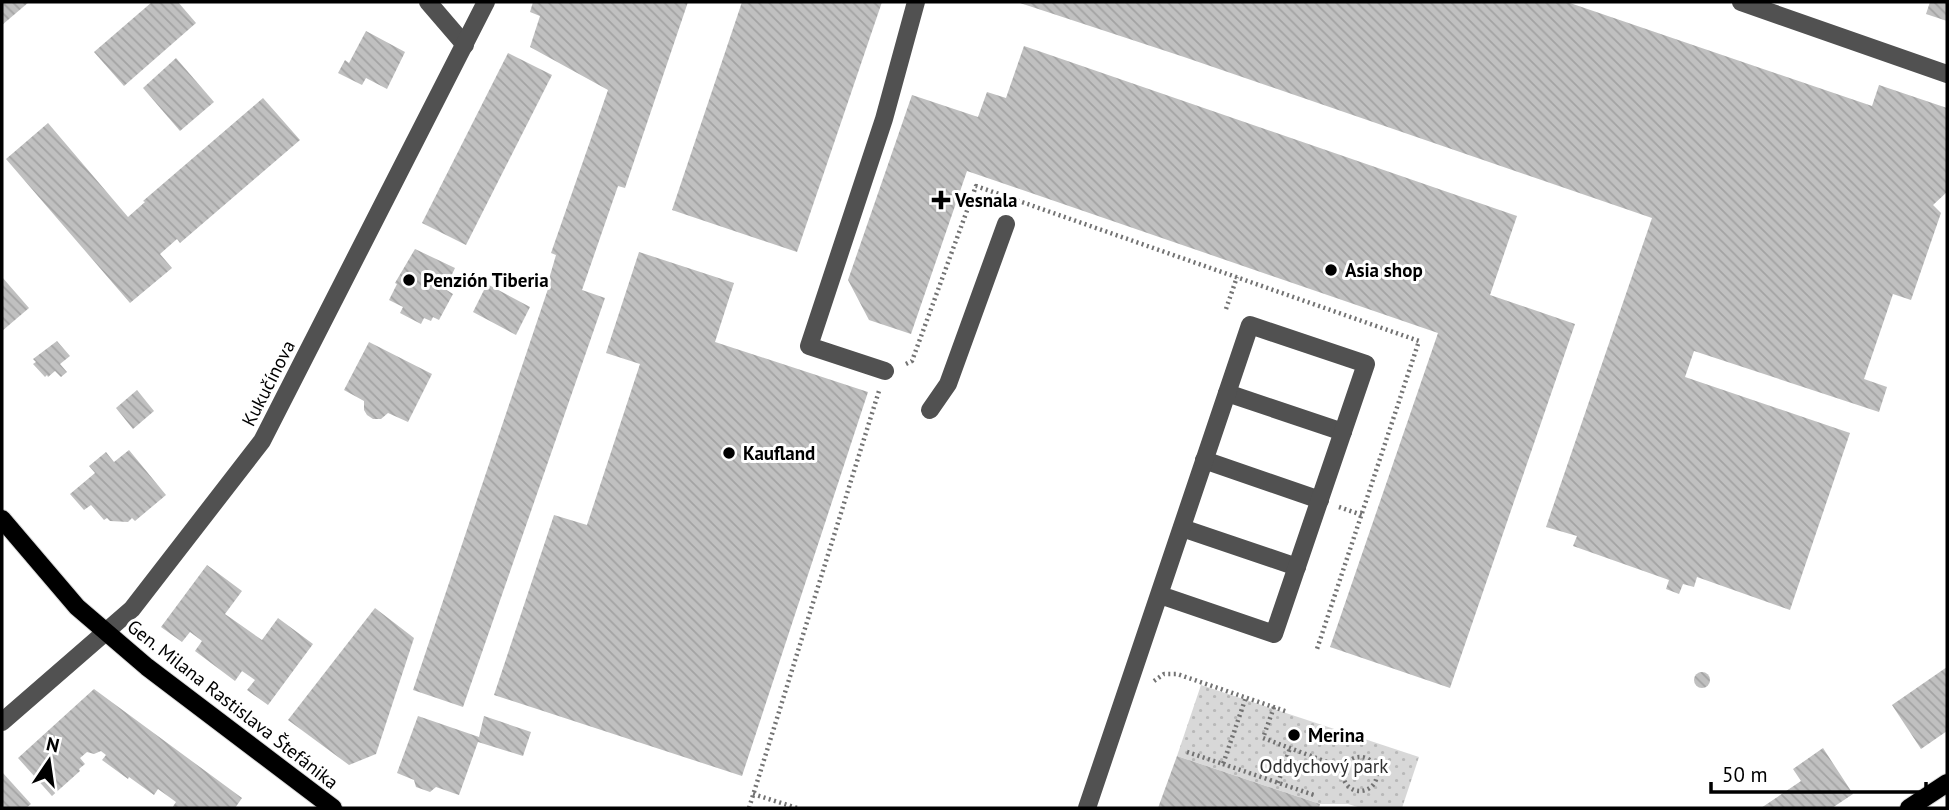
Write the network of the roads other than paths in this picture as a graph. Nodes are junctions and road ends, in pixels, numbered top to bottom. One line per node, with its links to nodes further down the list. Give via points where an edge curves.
1 (428, 2): 5 (street)
2 (486, 2): 5 (street, Kukučínova)
3 (916, 2): 8 (street, via 884,119 809,346)
4 (1741, 2): 6 (street)
5 (465, 45): 18 (street, Kukučínova, via 262,441 132,608)
6 (1947, 74)
7 (1006, 224): 10 (street, via 948,384)
8 (885, 371)
9 (1227, 393): 11 (street); 11 (street, via 1250,325 1366,364); 12 (street)
10 (930, 410)
11 (1343, 432): 13 (street)
12 (1204, 460): 13 (street); 15 (street)
13 (1320, 500): 16 (street)
14 (2, 519): 18 (main road, Gen. Milana Rastislava Štefánika, via 77,607)
15 (1182, 528): 16 (street); 17 (street)
16 (1297, 567): 17 (street, via 1274,634)
17 (1160, 595): 22 (street)
18 (106, 632): 19 (street, Kukučínova); 21 (main road, Gen. Milana Rastislava Štefánika)
19 (2, 722)
20 (1947, 783): 23 (main road)
21 (333, 808)
22 (1087, 808)
23 (1909, 808)

